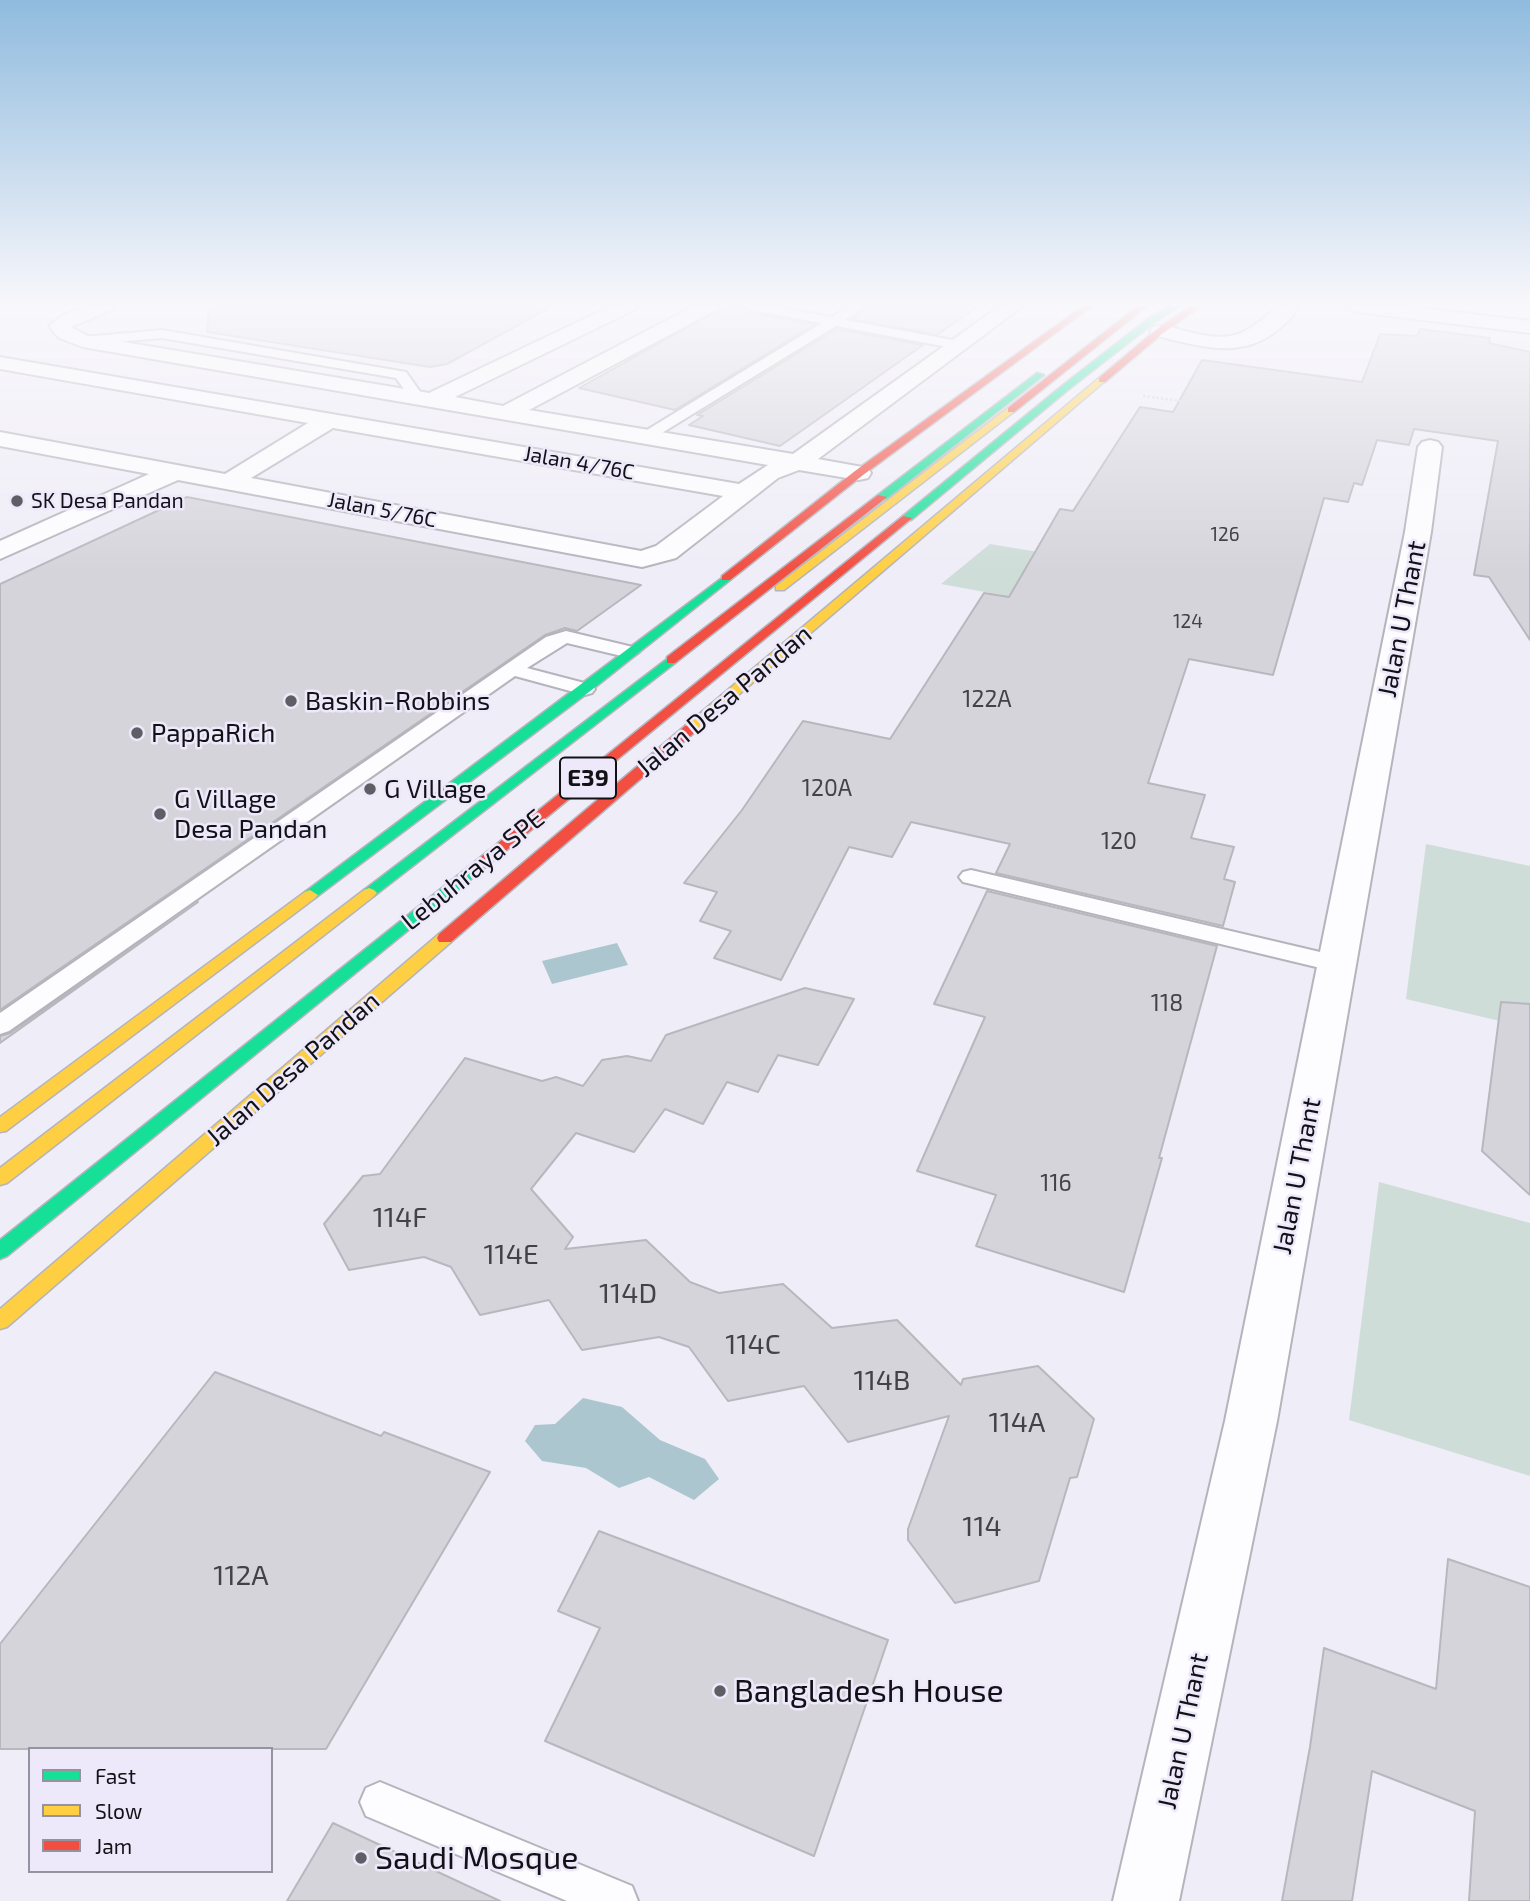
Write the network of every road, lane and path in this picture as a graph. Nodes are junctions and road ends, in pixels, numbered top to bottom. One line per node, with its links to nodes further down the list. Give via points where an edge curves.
1 (183, 395): 16 (street, Jalan 4/76C)
2 (405, 395): 13 (street)
3 (432, 395): 13 (street)
4 (542, 395): 15 (street)
5 (715, 395): 17 (lane)
6 (890, 395): 20 (street)
7 (966, 395): 22 (main road)
8 (1015, 395): 35 (main road, Lebuhraya SPE / E39)
9 (1031, 395): 36 (main road, Jalan Desa Pandan, via 281,973)
10 (1057, 395): 37 (main road, Lebuhraya SPE / E39, via 767,634)
11 (1085, 395): 32 (main road, Jalan Desa Pandan)
12 (1149, 397): 14 (path)
13 (425, 398): 15 (street)
14 (1194, 403)
15 (509, 412): 17 (street)
16 (329, 420): 23 (street); 24 (street, Jalan 4/76C)
17 (648, 436): 20 (street)
18 (0, 439): 21 (street, Jalan 5/76C)
19 (1430, 447): 30 (street, Jalan U Thant)
20 (799, 462): 22 (street); 24 (street, via 769,473)
21 (174, 471): 23 (street, Jalan 5/76C); 25 (street)
22 (859, 473): 26 (main road)
23 (228, 482): 24 (street, Jalan 5/76C, via 642,559 666,552)
24 (745, 492)
25 (0, 551)
26 (630, 652): 27 (lane, via 566,637 553,641); 28 (main road)
27 (514, 670): 28 (lane); 31 (lane)
28 (585, 689): 33 (main road)
29 (971, 877): 30 (lane)
30 (1337, 964): 41 (street, Jalan U Thant, via 1251,1420)
31 (0, 1025)
32 (287, 1074): 34 (main road); 38 (main road, Jalan Desa Pandan)
33 (0, 1126)
34 (165, 1157)
35 (0, 1178)
36 (0, 1196)
37 (0, 1251)
38 (0, 1321)
39 (380, 1802): 40 (lane)
40 (617, 1901)
41 (1146, 1901)

